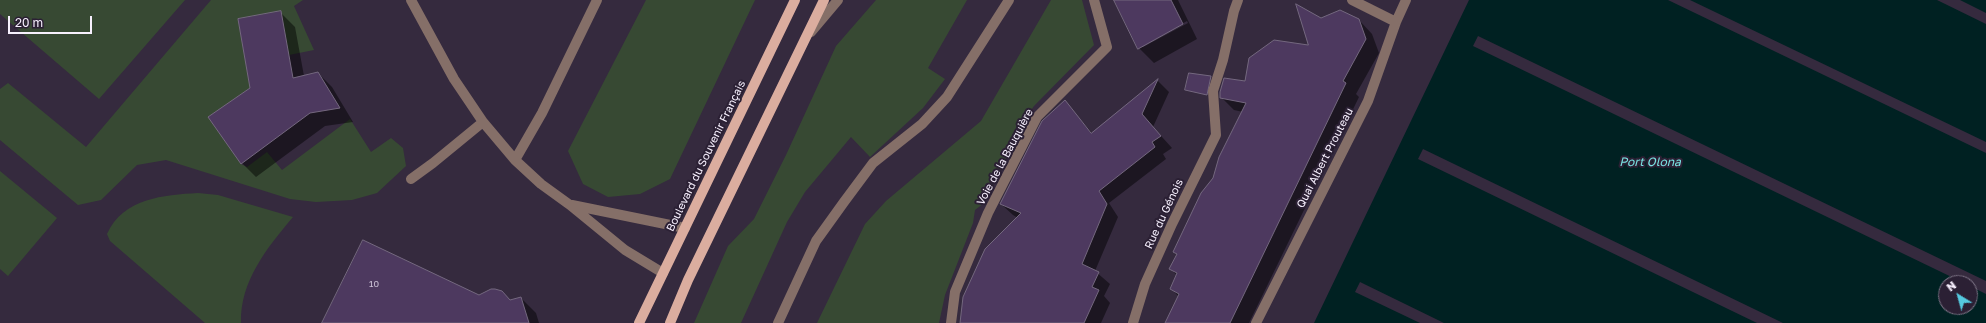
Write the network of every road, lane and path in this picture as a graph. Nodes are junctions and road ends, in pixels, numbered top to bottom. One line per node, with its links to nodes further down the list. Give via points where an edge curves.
1 (411, 0): 13 (street, via 454,79)
2 (597, 0): 14 (street, via 542,113)
3 (795, 0): 17 (main road, Boulevard du Souvenir Français)
4 (824, 0): 12 (main road)
5 (838, 0): 12 (street)
6 (1009, 0): 21 (street, via 947,97 922,124 873,163 816,241)
7 (1094, 0): 22 (street, Voie de la Bauquière, via 1107,47 1038,117 988,213 955,292)
8 (1238, 0): 23 (street, Rue du Génois, via 1223,60 1212,91 1216,135 1145,284)
9 (1352, 0): 11 (street)
10 (1406, 0): 11 (street, Quai Albert Prouteau)
11 (1396, 22): 24 (street, Quai Albert Prouteau, via 1368,100)
12 (805, 38): 20 (main road, via 688,280)
13 (483, 122): 14 (street); 15 (street)
14 (515, 160): 16 (street, via 541,184)
15 (411, 179)
16 (570, 205): 17 (street); 18 (street, via 625,250)
17 (685, 228): 18 (main road, Boulevard du Souvenir Français)
18 (663, 273): 19 (main road, Boulevard du Souvenir Français)
19 (639, 323)
20 (670, 323)
21 (778, 323)
22 (951, 323)
23 (1133, 323)
24 (1256, 323)

